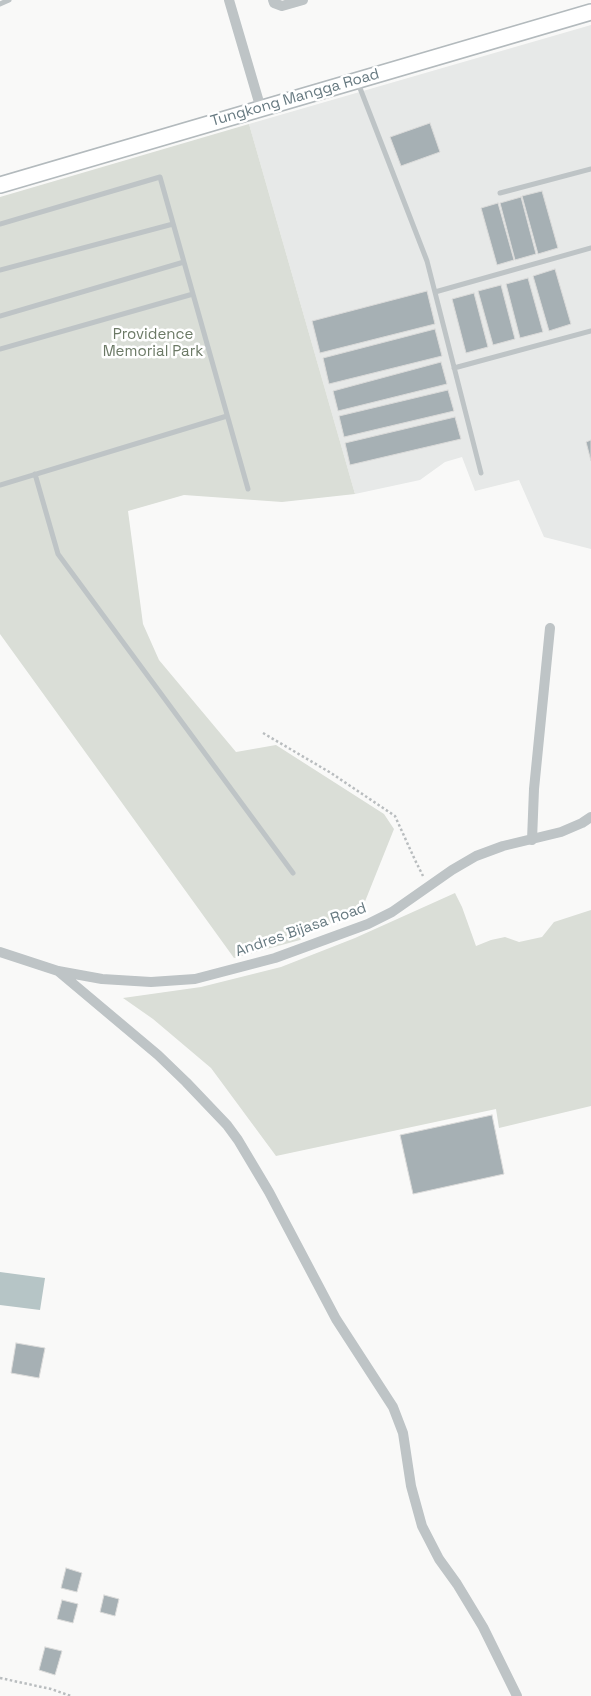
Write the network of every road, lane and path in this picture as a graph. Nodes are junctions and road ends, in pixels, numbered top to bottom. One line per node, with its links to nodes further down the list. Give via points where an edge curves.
1 (9, 0): 5 (lane)
2 (229, 0): 8 (street)
3 (273, 0): 4 (street, via 282,6)
4 (302, 0)
5 (0, 4)
6 (591, 12): 7 (street, Tungkong Mangga Road)
7 (357, 80): 8 (street, Tungkong Mangga Road); 17 (lane, via 427,261)
8 (261, 110): 10 (street, Tungkong Mangga Road)
9 (591, 169): 11 (lane)
10 (0, 185)
11 (500, 193)
12 (0, 224): 13 (lane, via 160,177)
13 (173, 224): 15 (lane); 16 (lane)
14 (591, 248): 17 (lane)
15 (184, 262): 18 (lane); 19 (lane)
16 (0, 270)
17 (435, 292): 22 (lane)
18 (193, 294): 21 (lane); 23 (lane)
19 (0, 316)
20 (591, 331): 22 (lane)
21 (0, 349)
22 (454, 368): 25 (lane)
23 (227, 416): 24 (lane); 27 (lane)
24 (35, 474): 26 (lane); 32 (lane, via 58,554)
25 (481, 474)
26 (0, 485)
27 (248, 489)
28 (550, 628): 31 (street)
29 (264, 733): 33 (path, via 395,816)
30 (591, 816): 31 (street, Andres Bijasa Road, via 560,832)
31 (532, 840): 33 (street, Andres Bijasa Road, via 476,856)
32 (293, 873)
33 (429, 886): 35 (street, Andres Bijasa Road, via 392,912 368,924 275,958 196,979 124,981)
34 (0, 952): 35 (street, Andres Bijasa Road)
35 (58, 971): 38 (street, via 158,1055 238,1140 343,1332 393,1407 403,1433 411,1486 422,1526 434,1551 483,1627)
36 (0, 1678): 37 (path)
37 (71, 1696)
38 (517, 1696)

